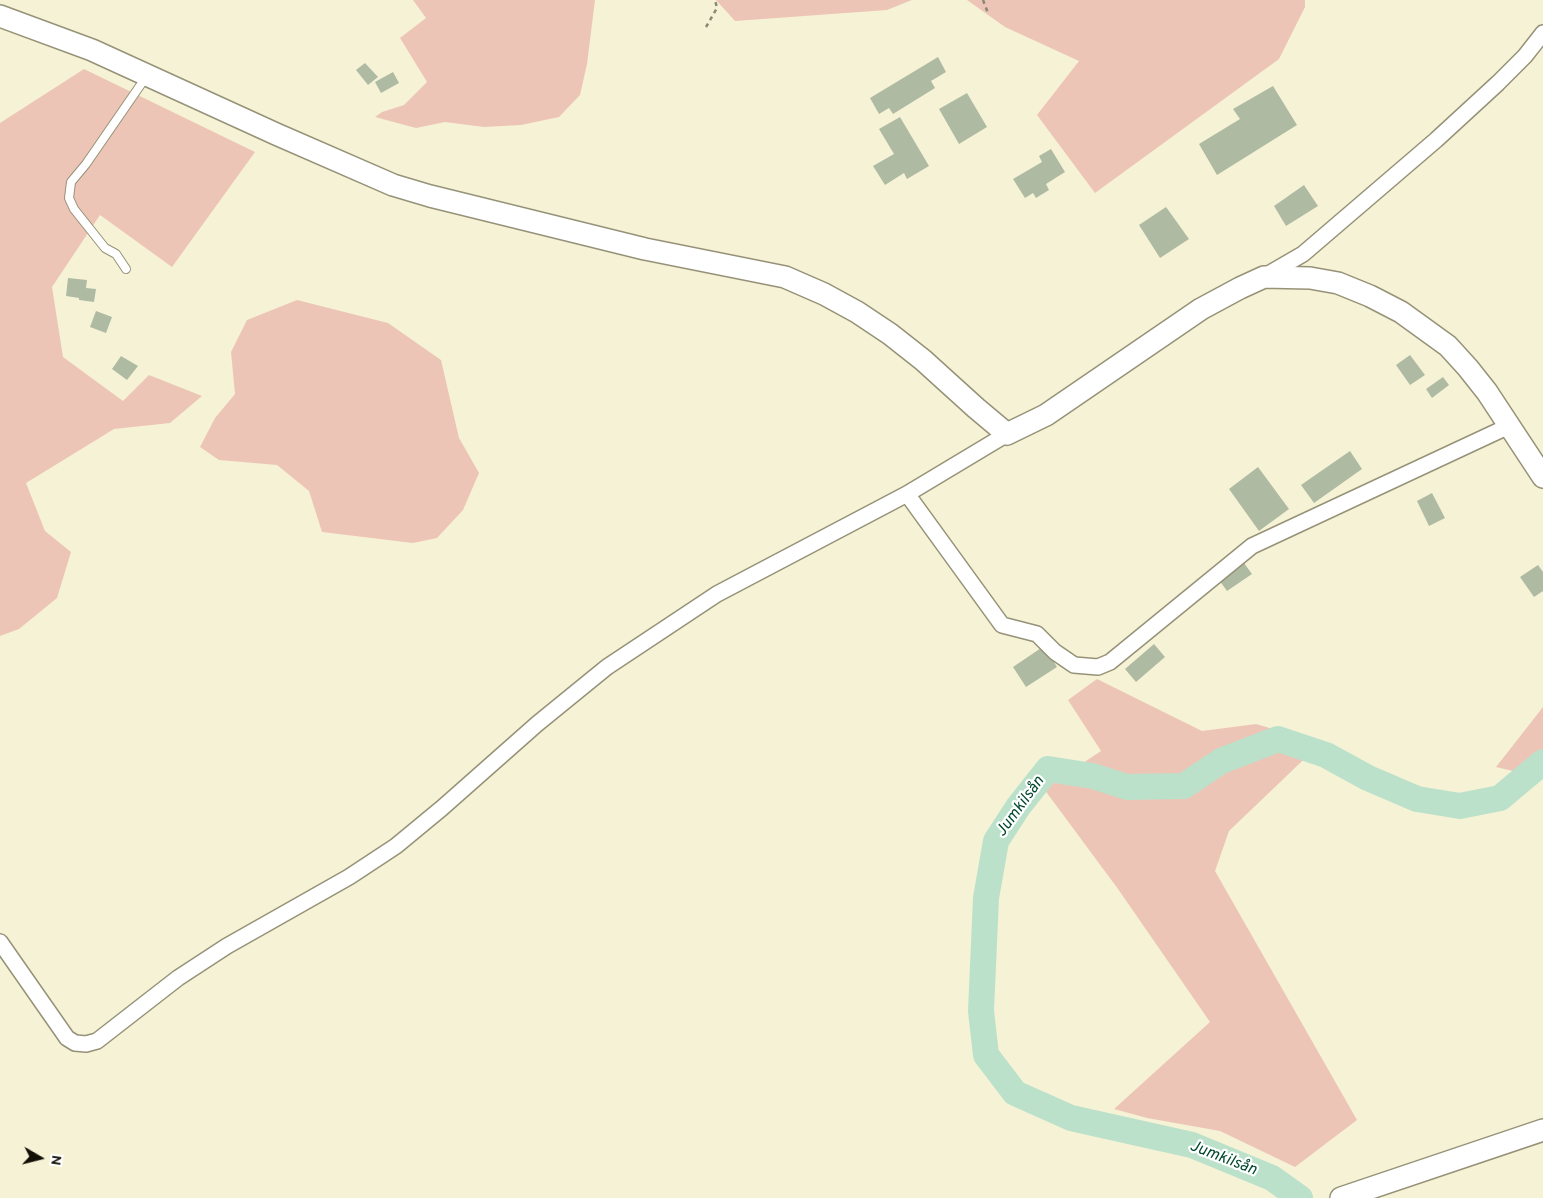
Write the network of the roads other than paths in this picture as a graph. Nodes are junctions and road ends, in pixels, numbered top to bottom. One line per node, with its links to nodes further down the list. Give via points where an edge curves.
1 (0, 16): 3 (street, via 92,50)
2 (1543, 33): 5 (street, via 1526,56 1436,140 1303,254)
3 (146, 76): 4 (lane, via 71,182 69,198 74,209); 7 (street, via 393,185 646,249 785,277 824,294 890,334)
4 (126, 269)
5 (1264, 277): 6 (street, via 1310,278 1338,283 1401,312 1448,346 1487,392); 7 (street, via 1201,309 1046,415)
6 (1509, 426): 8 (street); 9 (street, via 1252,546 1110,662 1098,667 1074,665 1037,634 1002,625)
7 (1007, 434): 9 (street)
8 (1543, 477)
9 (907, 494): 10 (street, via 717,594 607,667 396,846 227,946 178,978 97,1041 75,1043 67,1038)
10 (0, 942)
11 (1543, 1130): 12 (street)
12 (1346, 1196)

